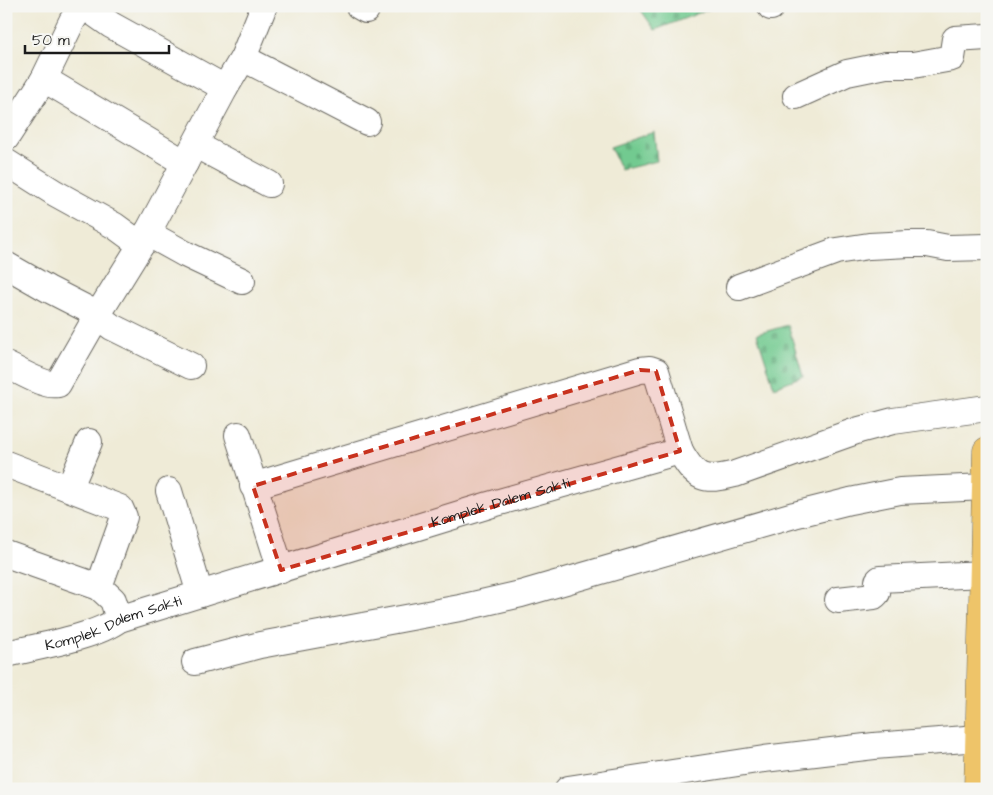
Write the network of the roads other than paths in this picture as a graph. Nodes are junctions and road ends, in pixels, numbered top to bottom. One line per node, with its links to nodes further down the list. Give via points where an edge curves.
1 (83, 6): 5 (street); 6 (street)
2 (264, 6): 4 (street)
3 (987, 36): 7 (street, via 955,39 952,58 847,73)
4 (243, 58): 6 (street); 8 (street)
5 (44, 79): 9 (street); 10 (street)
6 (225, 88): 10 (street)
7 (796, 96)
8 (367, 122)
9 (6, 138)
10 (191, 154): 12 (street, via 213,152); 13 (street)
11 (6, 162): 13 (street, via 54,193)
12 (269, 184)
13 (144, 239): 16 (street, via 185,254); 18 (street)
14 (987, 246): 17 (street, via 948,248 918,244 836,250)
15 (6, 266): 18 (street)
16 (242, 282)
17 (739, 287)
18 (97, 316): 19 (street, via 58,384 45,383); 20 (street, via 112,327)
19 (6, 365)
20 (191, 366)
21 (987, 408): 24 (street, via 885,423 721,478 702,477 690,469)
22 (238, 435): 27 (street)
23 (89, 442): 28 (street)
24 (680, 451): 27 (street, via 656,371 650,369); 32 (street, Komplek Dalem Sakti, via 489,505)
25 (987, 452): 29 (main road)
26 (6, 464): 28 (street)
27 (253, 486): 32 (street)
28 (70, 487): 34 (street, via 120,508 124,517)
29 (986, 487): 33 (main road); 39 (street, via 900,491 850,501 520,594)
30 (169, 490): 35 (street)
31 (6, 554): 34 (street)
32 (281, 570): 35 (street, Komplek Dalem Sakti)
33 (983, 574): 36 (street, via 880,579 874,596); 40 (main road)
34 (99, 588): 37 (street, via 113,600)
35 (200, 594): 37 (street, Komplek Dalem Sakti)
36 (838, 600)
37 (120, 619): 38 (street, Komplek Dalem Sakti, via 112,625 68,639)
38 (6, 654)
39 (195, 662)
40 (979, 738): 41 (street, via 784,757); 42 (main road)
41 (568, 789)
42 (978, 789)

